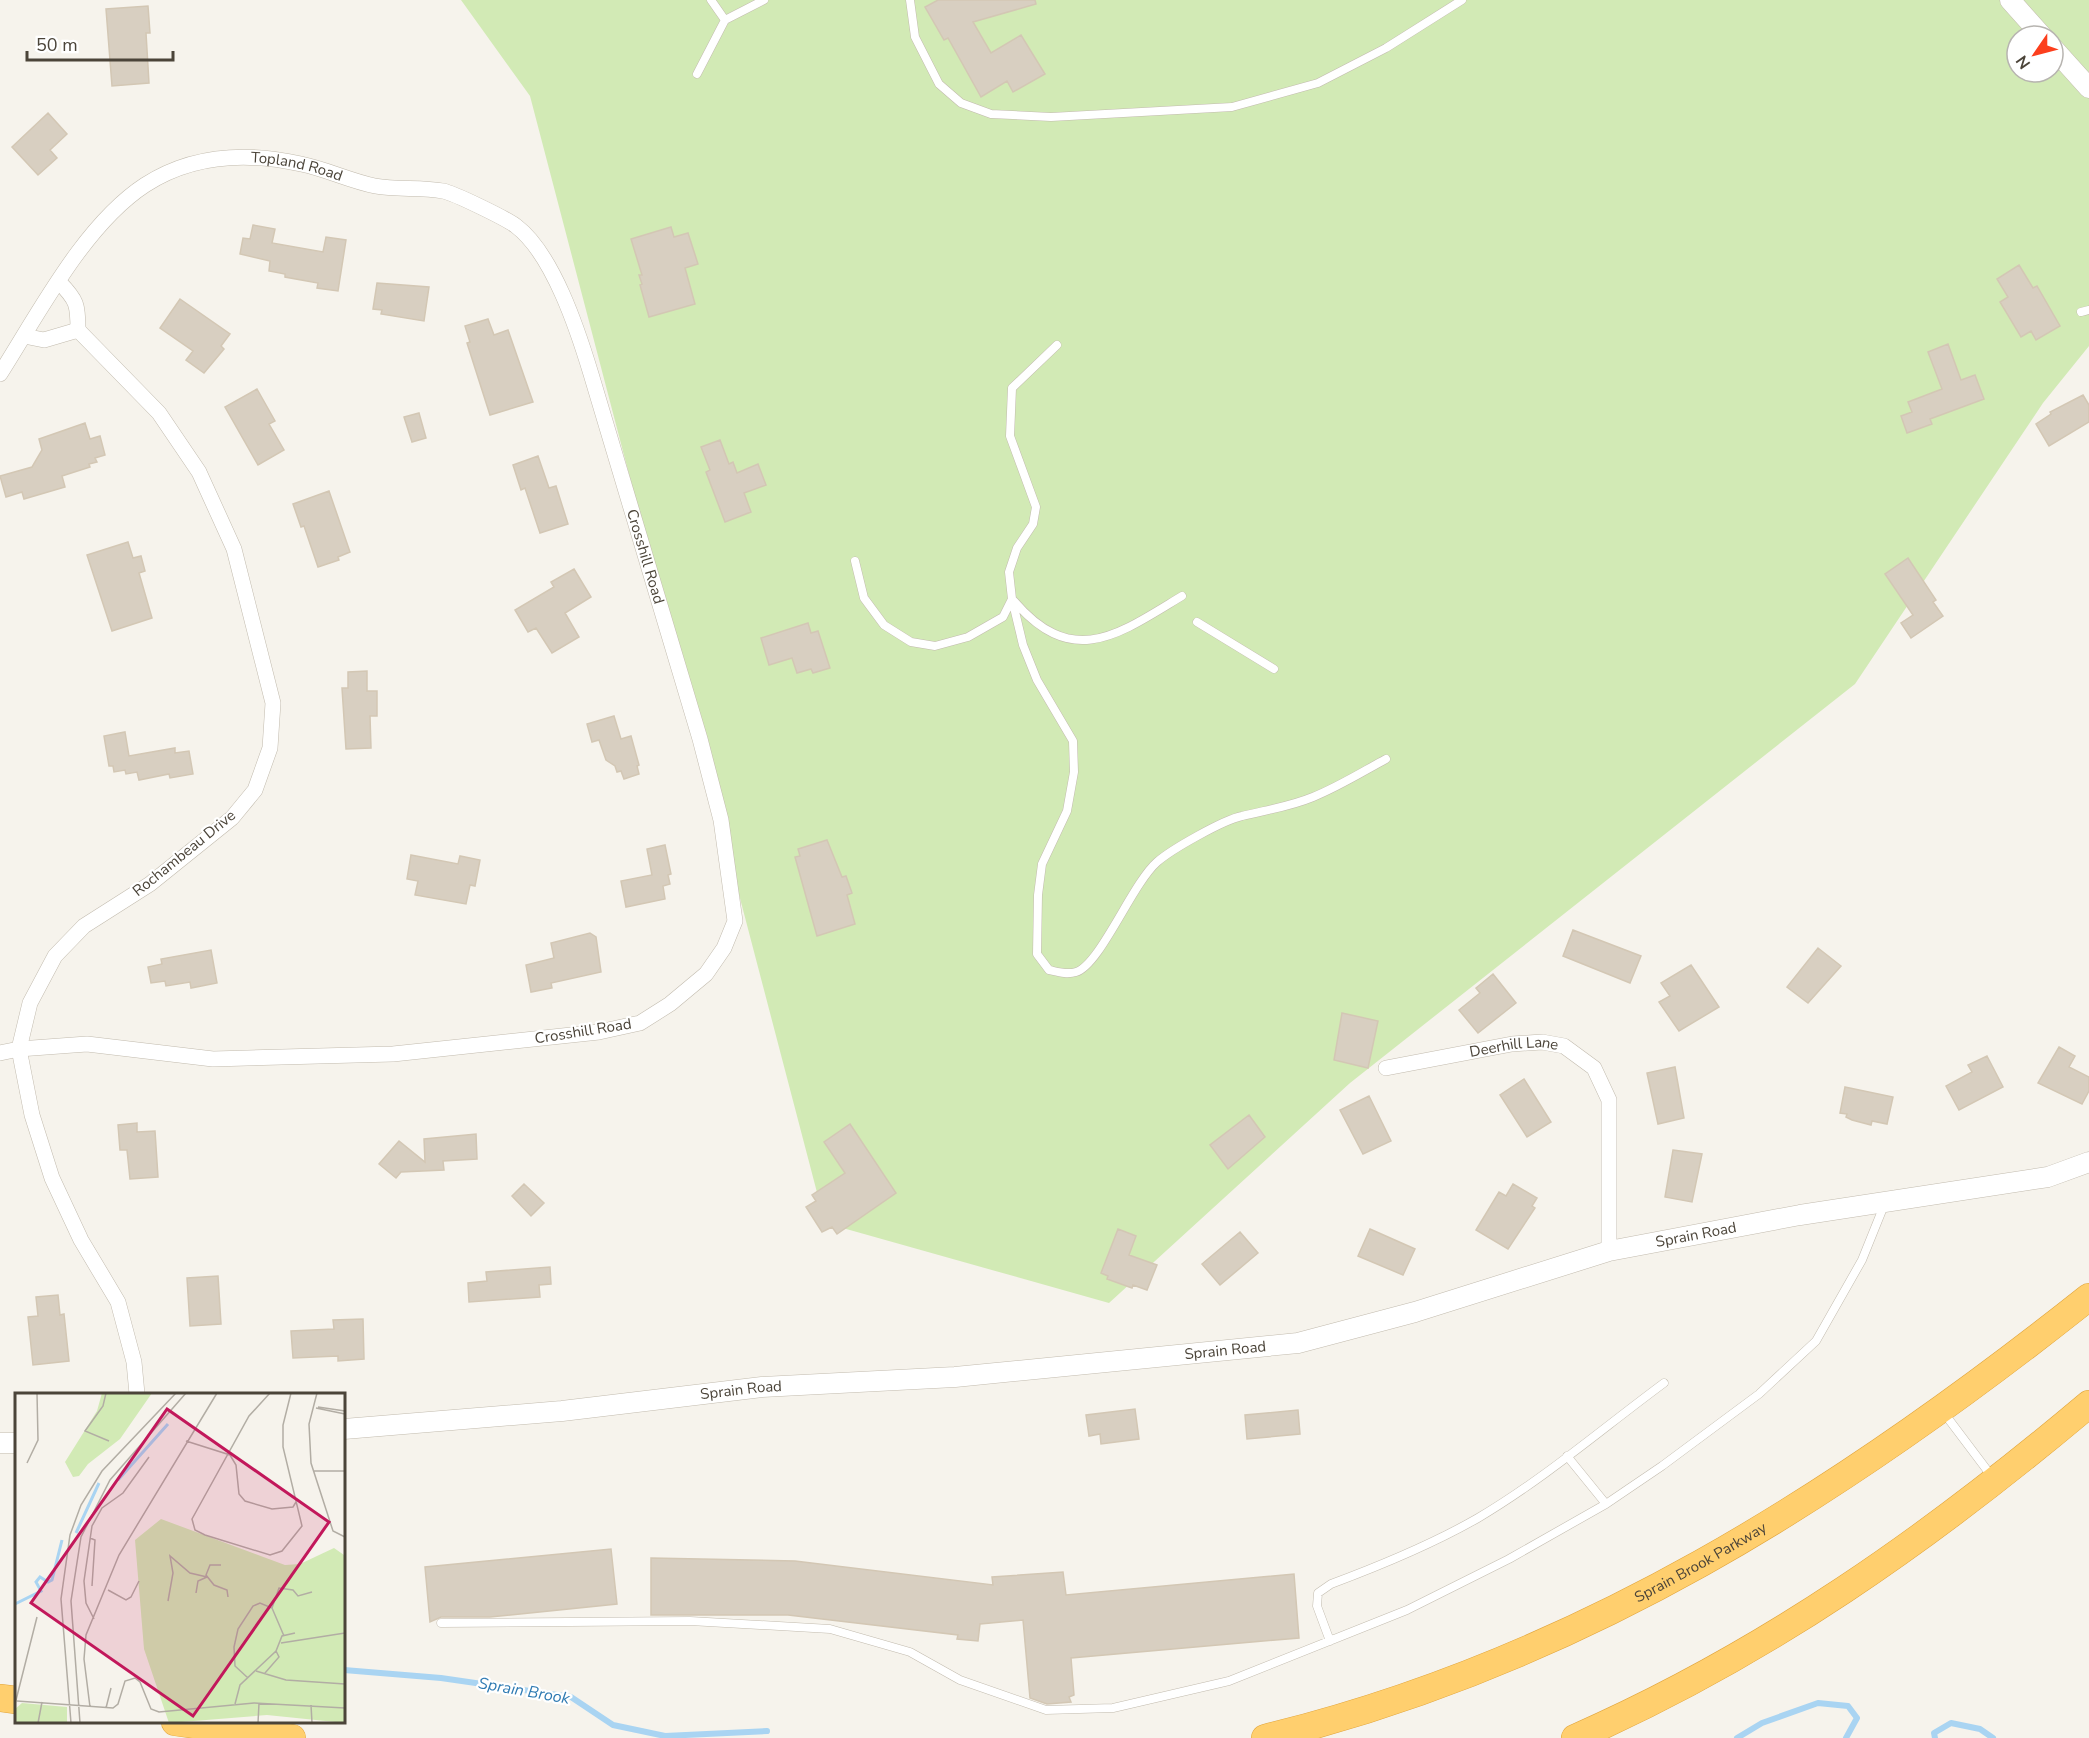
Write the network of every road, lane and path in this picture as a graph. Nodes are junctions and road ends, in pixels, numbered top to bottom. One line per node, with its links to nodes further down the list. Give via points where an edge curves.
1 (711, 0): 6 (lane)
2 (764, 0): 6 (lane)
3 (910, 0): 4 (lane, via 915,37 939,84 962,103 992,114 1051,117 1232,106 1318,83 1386,48)
4 (1462, 0)
5 (2010, 0): 7 (street)
6 (725, 20): 9 (lane)
7 (2031, 24)
8 (2065, 61): 10 (street)
9 (697, 74)
10 (2088, 87)
11 (59, 282): 12 (street, via 75,297); 13 (street, Topland Road); 16 (street, Topland Road, via 121,202 171,170 200,160 241,156 301,164 375,186 445,191 516,226 551,273)
12 (78, 330): 13 (street, via 44,340); 23 (street, Rochambeau Drive, via 159,414 199,472 237,560 273,703 270,748 255,790 232,818 150,884 84,926 54,956 30,1003)
13 (24, 336): 15 (street, Topland Road)
14 (1057, 345): 19 (lane, via 1012,388 1010,436 1036,507 1033,524 1017,548 1009,572)
15 (0, 374)
16 (591, 374): 23 (street, Crosshill Road, via 721,820 735,921 724,948 706,974 640,1023 599,1032 393,1054 237,1059 87,1044)
17 (855, 561): 19 (lane, via 864,598 884,625 911,642 935,646 968,637 1003,617)
18 (1182, 596): 19 (lane, via 1123,631 1087,642 1057,637 1029,619)
19 (1012, 599): 22 (lane, via 1034,671 1073,741 1074,772 1067,811 1042,864 1038,895 1037,954 1049,970 1079,972 1157,862 1239,816 1275,811 1314,797)
20 (1197, 622): 21 (lane)
21 (1274, 669)
22 (1386, 759)
23 (19, 1049): 24 (street, Crosshill Road); 31 (street, Rochambeau Drive, via 32,1115 52,1178 81,1240 118,1302 134,1362)
24 (0, 1053)
25 (1386, 1068): 28 (street, Deerhill Lane, via 1542,1042 1564,1046 1594,1068 1609,1100)
26 (2089, 1162): 27 (street, Sprain Road, via 2048,1177)
27 (1885, 1202): 28 (street, Sprain Road); 37 (lane, via 1862,1260 1816,1341 1759,1394)
28 (1609, 1251): 34 (street, Sprain Road, via 1415,1312 1298,1343 955,1377 762,1387 562,1411)
29 (2089, 1297): 33 (highway, Sprain Brook Parkway)
30 (1664, 1383): 35 (lane)
31 (137, 1393)
32 (2089, 1404): 36 (highway)
33 (1942, 1410): 36 (lane); 44 (highway, Sprain Brook Parkway, via 1773,1523 1627,1605 1432,1689)
34 (345, 1429)
35 (1567, 1456): 37 (lane); 39 (lane, via 1479,1517 1424,1547 1331,1584 1318,1593 1317,1606)
36 (1996, 1481): 45 (highway, via 1911,1546 1793,1624 1669,1694)
37 (1606, 1504): 39 (lane, via 1428,1600)
38 (441, 1623): 39 (lane, via 690,1621 830,1629 910,1652 960,1680 1046,1710 1113,1708 1229,1681)
39 (1330, 1641)
40 (0, 1698): 41 (highway)
41 (15, 1700)
42 (182, 1723): 43 (highway)
43 (292, 1738)
44 (1265, 1738)
45 (1575, 1738)

